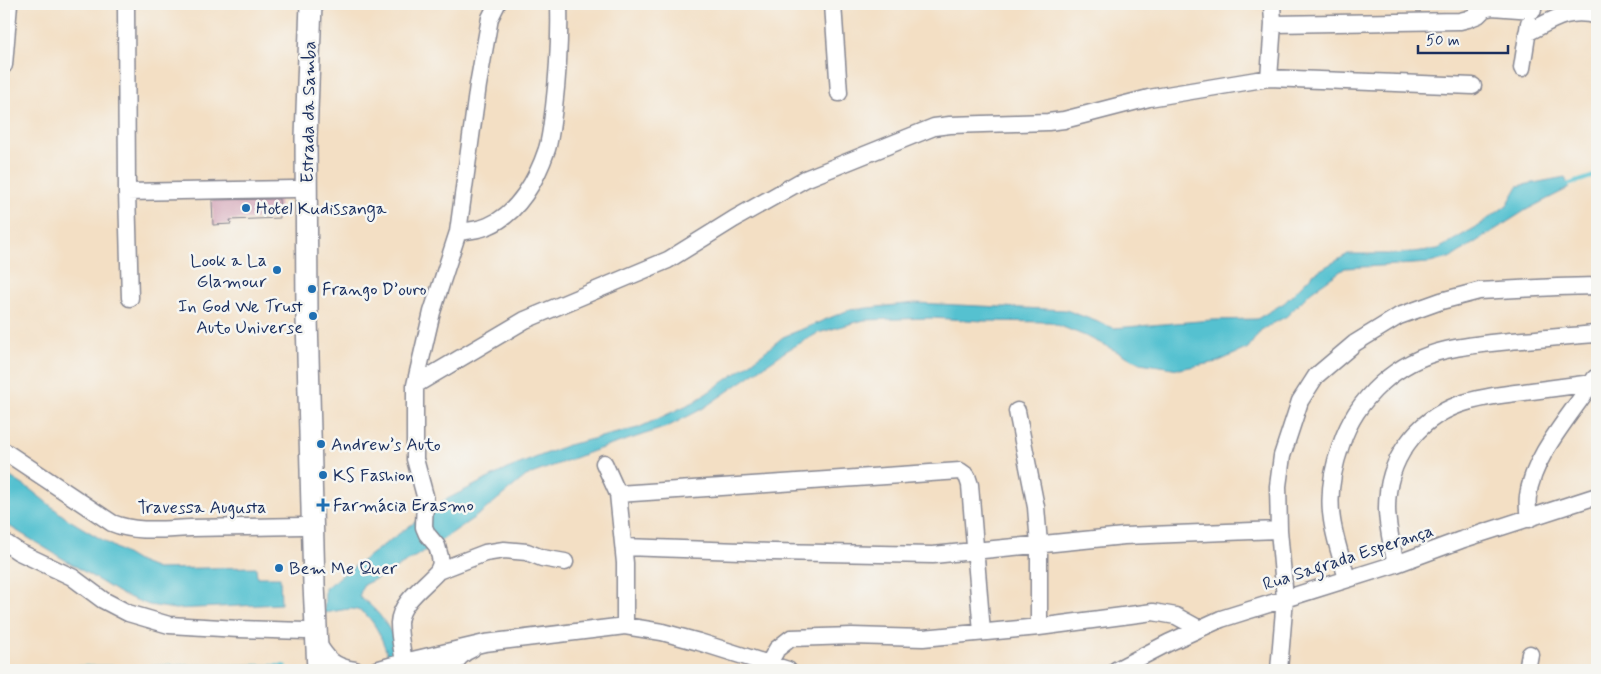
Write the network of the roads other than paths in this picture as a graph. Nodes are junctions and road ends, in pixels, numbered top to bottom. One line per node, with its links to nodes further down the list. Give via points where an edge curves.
1 (9, 4): 13 (street)
2 (126, 4): 19 (street)
3 (298, 4): 18 (main road, Estrada da Samba)
4 (310, 4): 42 (main road, Estrada da Samba, via 306,137)
5 (497, 4): 20 (street, via 490,18 480,76)
6 (559, 4): 20 (street, via 558,75 548,148 540,167 518,205 507,214 489,226)
7 (832, 4): 17 (street)
8 (1272, 4): 11 (street)
9 (1535, 7): 11 (street, via 1492,6 1460,21); 12 (street)
10 (1597, 16): 12 (street, via 1575,12)
11 (1273, 24): 15 (street)
12 (1527, 33): 14 (street)
13 (4, 64)
14 (1522, 68)
15 (1269, 78): 16 (street); 25 (street, via 1149,98 1064,120 934,127 805,179 668,260 526,320)
16 (1473, 86)
17 (839, 93)
18 (295, 189): 19 (street); 32 (main road, Estrada da Samba)
19 (127, 192): 22 (street)
20 (458, 232): 25 (street, via 432,312)
21 (1597, 286): 33 (street, via 1479,291 1399,316 1355,343 1316,376 1300,401 1282,456 1278,486)
22 (130, 298)
23 (1597, 334): 41 (street, via 1477,344 1445,350 1415,360 1389,376 1365,399 1346,428 1336,458 1332,489 1332,519)
24 (1594, 378): 31 (street, via 1535,468 1528,496); 39 (street, via 1461,403 1425,423 1401,453 1389,490 1388,522)
25 (415, 385): 40 (street, via 415,459 425,496 424,527 441,564)
26 (1017, 411): 35 (street, via 1036,507)
27 (4, 451): 32 (street, Travessa Augusta, via 120,526 165,529)
28 (604, 463): 29 (street)
29 (618, 494): 36 (street); 37 (street, via 960,471 967,476 970,485)
30 (1597, 496): 31 (street, Rua Sagrada Esperança)
31 (1529, 519): 39 (street, Rua Sagrada Esperança)
32 (302, 526): 42 (main road, Estrada da Samba)
33 (1279, 530): 35 (street, via 1124,536); 43 (street)
34 (4, 542): 45 (street, via 136,616 169,625)
35 (1039, 544): 37 (street); 46 (street)
36 (624, 547): 37 (street, via 933,555); 44 (street)
37 (976, 550): 48 (street)
38 (565, 562): 40 (street, via 504,550 485,553)
39 (1396, 564): 41 (street, Rua Sagrada Esperança)
40 (438, 571): 53 (street, via 406,605 400,616)
41 (1346, 579): 43 (street, Rua Sagrada Esperança)
42 (308, 584): 45 (main road, Estrada da Samba)
43 (1285, 598): 47 (street, Rua Sagrada Esperança); 62 (street)
44 (625, 626): 49 (street); 52 (street, via 662,632)
45 (310, 627): 54 (main road, Estrada da Samba); 55 (main road, Estrada da Samba); 56 (street, via 323,654 334,665)
46 (1039, 627): 47 (street, via 1153,612 1176,616); 48 (street)
47 (1198, 628): 61 (street, Rua Sagrada Esperança)
48 (982, 632): 52 (street, via 923,638 791,638 777,649)
49 (485, 643): 50 (street); 59 (street, via 466,652)
50 (456, 651): 53 (street); 58 (street, via 446,656)
51 (1530, 654): 63 (street)
52 (769, 663): 60 (street)
53 (400, 666): 57 (street)
54 (307, 670)
55 (318, 670)
56 (355, 670)
57 (376, 670)
58 (434, 670)
59 (451, 670)
60 (788, 670)
61 (1116, 670)
62 (1279, 670)
63 (1526, 670)

